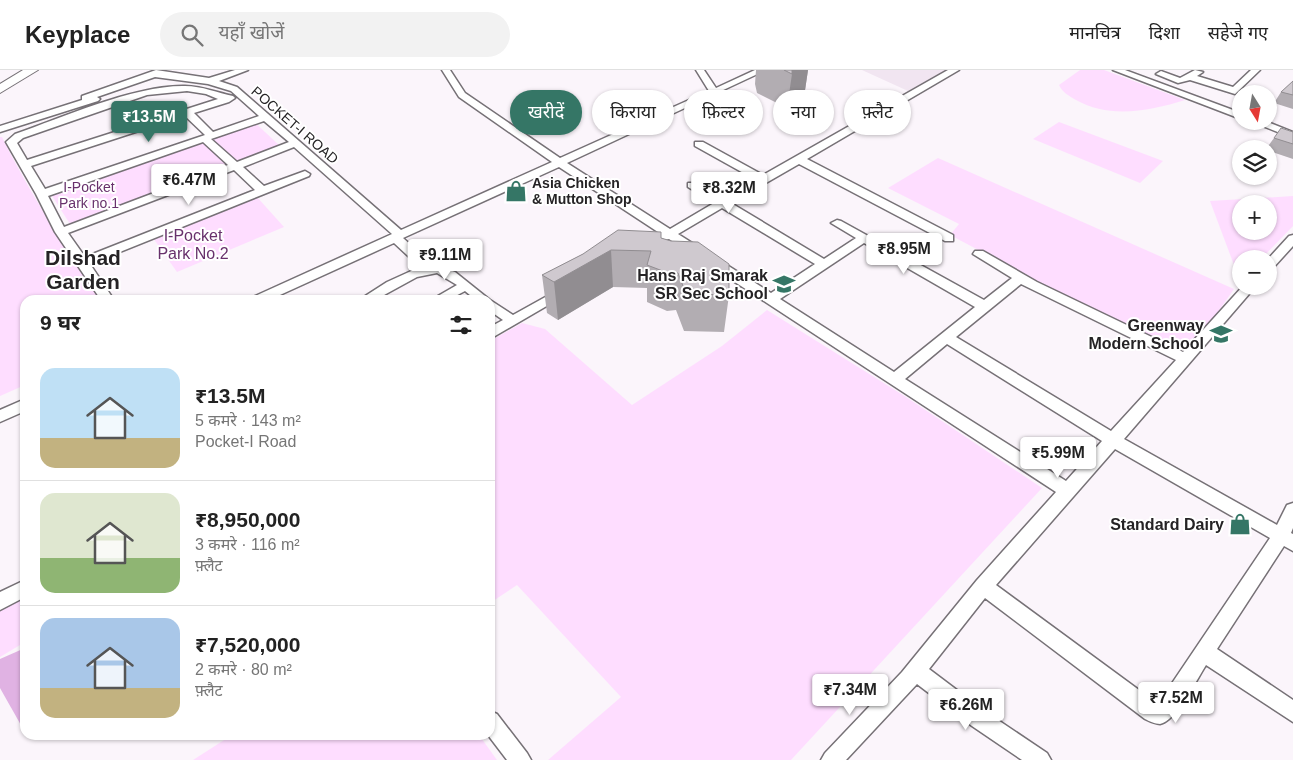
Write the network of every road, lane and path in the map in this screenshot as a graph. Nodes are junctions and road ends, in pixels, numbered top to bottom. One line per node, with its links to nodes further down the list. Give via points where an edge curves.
1 (13, 70): 16 (main road)
2 (32, 70): 18 (main road)
3 (177, 70): 13 (street)
4 (244, 70): 17 (street)
5 (446, 70): 39 (street, via 462,95)
6 (700, 70): 19 (street)
7 (762, 70): 20 (street)
8 (955, 70): 38 (street)
9 (1117, 70): 21 (street)
10 (1124, 70): 21 (street)
11 (1201, 70): 15 (street)
12 (1256, 70): 15 (street, via 1235,90)
13 (161, 73): 17 (street, POCKET-I ROAD); 24 (street)
14 (1161, 74): 15 (street, via 1181,81)
15 (1191, 76)
16 (0, 78)
17 (208, 81): 22 (street, POCKET-I ROAD, via 227,86)
18 (0, 90)
19 (713, 90)
20 (718, 90)
21 (1178, 90): 26 (street)
22 (241, 95): 23 (street); 28 (street, POCKET-I ROAD)
23 (226, 100): 27 (street); 40 (street, via 204,91 176,88 135,95 13,140 12,145)
24 (83, 101): 29 (street); 31 (street)
25 (684, 106): 39 (street)
26 (1232, 111)
27 (187, 112): 35 (street); 40 (street)
28 (266, 117): 35 (street); 36 (street, POCKET-I ROAD)
29 (0, 125)
30 (1278, 126): 33 (street)
31 (0, 128)
32 (1278, 129): 34 (street)
33 (1293, 131)
34 (1293, 135)
35 (208, 137): 41 (street); 46 (street)
36 (296, 143): 41 (street); 51 (street, POCKET-I ROAD)
37 (700, 144): 43 (street)
38 (798, 159): 43 (street); 53 (street)
39 (560, 163): 50 (street); 51 (street)
40 (24, 165): 46 (street)
41 (236, 167): 45 (street); 49 (street)
42 (305, 174): 45 (street)
43 (762, 179): 47 (street)
44 (692, 185): 47 (street)
45 (263, 191): 58 (street)
46 (42, 194): 49 (street)
47 (722, 203): 50 (street); 59 (street)
48 (837, 223): 52 (street)
49 (61, 232): 58 (street)
50 (669, 234): 55 (street); 70 (street)
51 (397, 236): 60 (street, POCKET-I ROAD); 65 (street)
52 (864, 238): 59 (street); 71 (street)
53 (949, 238)
54 (1293, 238): 57 (street)
55 (652, 243)
56 (979, 254): 61 (street)
57 (1277, 256)
58 (84, 262): 64 (street)
59 (824, 264): 70 (street)
60 (429, 268): 62 (street, via 438,268); 66 (street)
61 (1021, 277): 71 (street); 76 (street)
62 (465, 286): 67 (street); 68 (street)
63 (574, 287): 73 (street)
64 (105, 295)
65 (269, 295)
66 (375, 295)
67 (447, 295)
68 (477, 295)
69 (1242, 295): 76 (street)
70 (770, 299): 77 (street)
71 (983, 306): 75 (street)
72 (495, 308): 73 (street)
73 (513, 321): 74 (street)
74 (495, 330)
75 (947, 338): 77 (street); 80 (street)
76 (1186, 359): 80 (street)
77 (895, 379): 81 (street)
78 (20, 407): 79 (street)
79 (0, 416)
80 (1114, 440): 81 (street); 83 (street)
81 (1068, 491): 84 (street)
82 (1293, 510): 83 (street)
83 (1287, 540): 87 (street)
84 (983, 586): 87 (street, via 1152,712 1164,712); 88 (street)
85 (20, 591): 86 (street)
86 (0, 601)
87 (1204, 652): 89 (street)
88 (916, 671): 92 (street); 93 (street)
89 (1293, 712)
90 (495, 728): 91 (street)
91 (520, 760)
92 (832, 760)
93 (1040, 760)

